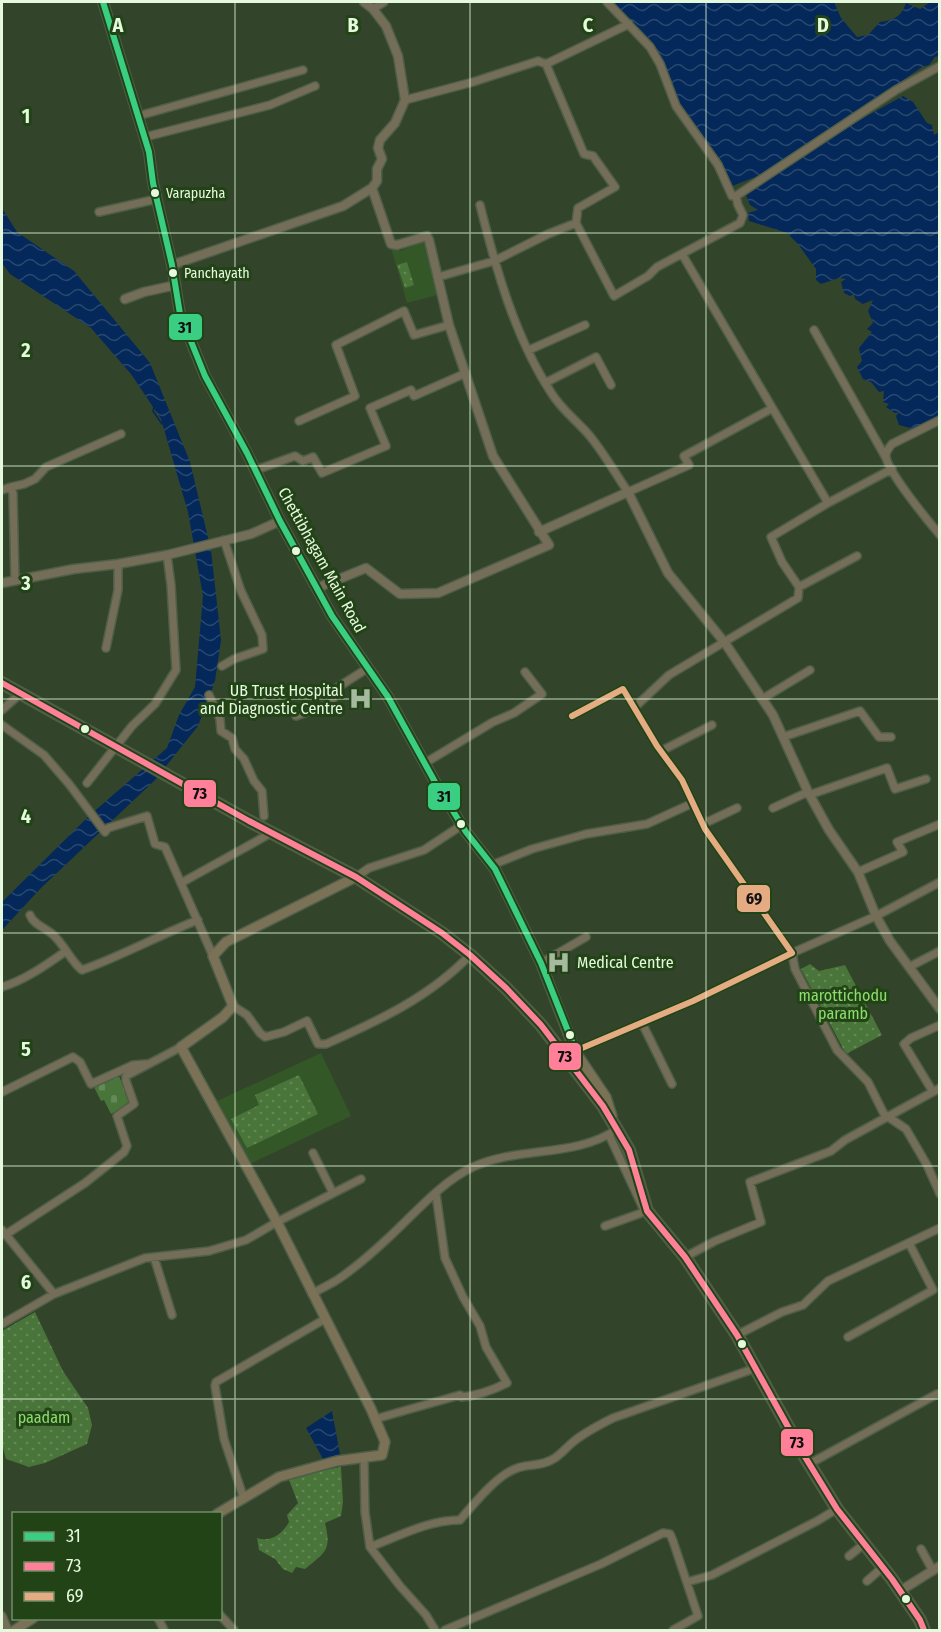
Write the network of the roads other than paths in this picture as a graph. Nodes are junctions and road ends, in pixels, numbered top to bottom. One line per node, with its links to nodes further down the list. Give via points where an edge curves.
1 (103, 2): 12 (main road, Chettibhagam Main Road)
2 (364, 2): 5 (street)
3 (384, 2): 5 (street)
4 (607, 2): 6 (street)
5 (373, 9): 11 (street, via 386,26 398,56)
6 (629, 24): 7 (street); 15 (street, via 650,47 676,106 718,165 732,196)
7 (546, 64): 11 (street, via 538,61); 19 (street, via 585,154 593,156 615,188 578,208)
8 (939, 66): 15 (street)
9 (303, 70): 12 (street)
10 (315, 86): 13 (street, via 270,105)
11 (405, 100): 14 (street, via 395,123 380,140 382,159)
12 (138, 116): 13 (main road, Chettibhagam Main Road)
13 (145, 137): 16 (main road, Chettibhagam Main Road)
14 (372, 189): 22 (street, via 339,208); 23 (street, via 391,244 427,236)
15 (736, 196): 20 (street, via 743,215 740,223)
16 (157, 199): 18 (street); 22 (main road, Chettibhagam Main Road)
17 (480, 205): 21 (street)
18 (99, 212)
19 (576, 223): 20 (street, via 614,296); 21 (street)
20 (682, 255): 33 (street)
21 (494, 261): 23 (street); 29 (street)
22 (172, 265): 24 (main road, Chettibhagam Main Road)
23 (438, 277): 26 (street)
24 (176, 285): 25 (street); 39 (main road, Chettibhagam Main Road, via 180,314 205,376)
25 (125, 299)
26 (449, 325): 30 (street); 35 (street, via 414,335 404,311 336,345 355,396)
27 (585, 325): 29 (street)
28 (814, 330): 37 (street)
29 (529, 350): 31 (street)
30 (466, 373): 39 (street, via 414,396 411,390 370,408 386,446 322,473 313,457 303,461 295,456); 45 (street, via 493,456)
31 (545, 383): 32 (street, via 596,357); 42 (street, via 588,434)
32 (611, 385)
33 (771, 409): 42 (street, via 684,456 689,465); 43 (street)
34 (939, 420): 37 (street, via 891,444)
35 (299, 421)
36 (121, 435): 40 (street, via 46,466 35,478)
37 (886, 458): 38 (street)
38 (892, 469): 43 (street); 46 (street)
39 (256, 470): 44 (main road, Chettibhagam Main Road)
40 (11, 487): 41 (street); 51 (street)
41 (2, 490)
42 (628, 492): 45 (street); 55 (street, via 668,573)
43 (828, 503): 53 (street, via 771,537)
44 (280, 521): 47 (street); 54 (main road, Chettibhagam Main Road)
45 (539, 532): 54 (street, via 549,545 438,593 400,594 366,568)
46 (939, 534)
47 (224, 540): 48 (street); 57 (street, via 241,591 262,635 263,649)
48 (167, 555): 50 (street); 73 (street, via 176,670 155,704)
49 (857, 556): 53 (street)
50 (118, 564): 51 (street); 56 (street, via 118,590)
51 (15, 580): 52 (street)
52 (2, 583)
53 (799, 587): 55 (street, via 798,598)
54 (316, 588): 58 (main road, Chettibhagam Main Road)
55 (725, 643): 64 (street); 65 (street, via 669,675)
56 (106, 648)
57 (222, 666)
58 (368, 668): 67 (street, via 335,688 332,703); 75 (main road, Chettibhagam Main Road)
59 (810, 670): 64 (street)
60 (525, 672): 75 (street, via 542,694)
61 (2, 683): 62 (highway)
62 (20, 694): 66 (street); 73 (highway)
63 (209, 695): 82 (street, via 221,731 232,738 262,791)
64 (762, 699): 71 (street)
65 (635, 707): 68 (street, via 623,689); 74 (street)
66 (2, 711)
67 (296, 716)
68 (572, 716)
69 (2, 725): 91 (street, via 44,755 105,832 147,816 155,844 165,847)
70 (712, 725): 74 (street)
71 (783, 737): 72 (street, via 860,711 879,737); 78 (street)
72 (891, 737)
73 (115, 746): 77 (street); 86 (highway)
74 (661, 751): 79 (street)
75 (425, 763): 85 (main road, Chettibhagam Main Road)
76 (926, 778): 78 (street, via 895,789 886,768)
77 (87, 783)
78 (808, 794): 81 (street); 88 (street)
79 (693, 803): 83 (street); 87 (street, via 647,824 586,834)
80 (737, 808): 83 (street)
81 (773, 808)
82 (264, 816)
83 (703, 824): 98 (street)
84 (939, 824): 88 (street, via 897,842 903,852)
85 (462, 825): 87 (main road, Chettibhagam Main Road); 89 (street, via 424,850 369,868)
86 (273, 832): 89 (highway); 91 (street)
87 (492, 865): 101 (main road, Chettibhagam Main Road)
88 (858, 872): 93 (street)
89 (356, 877): 99 (highway); 100 (main road, via 226,942)
90 (939, 882): 93 (street)
91 (181, 883): 94 (street)
92 (30, 915): 96 (street)
93 (876, 915): 98 (street); 102 (street)
94 (198, 920): 96 (street, via 82,970); 100 (street)
95 (586, 937): 101 (street)
96 (66, 951): 103 (street, via 21,980)
97 (939, 951): 102 (street)
98 (792, 953): 106 (street); 114 (street, via 795,969 837,1050 868,1082)
99 (470, 955): 104 (street, via 439,984 404,1006 326,1044 318,1044 308,1020 265,1037 247,1015); 115 (highway, via 541,1025 603,1106)
100 (213, 956): 104 (main road)
101 (541, 963): 109 (main road, Chettibhagam Main Road)
102 (909, 968): 105 (street)
103 (2, 987)
104 (233, 1006): 108 (main road)
105 (939, 1009)
106 (642, 1023): 109 (street); 111 (street)
107 (939, 1025): 112 (street, via 904,1044)
108 (181, 1047): 110 (street); 122 (main road)
109 (575, 1051): 115 (main road, Chettibhagam Main Road, via 606,1097)
110 (149, 1064): 113 (street, via 134,1065 91,1084 80,1062 73,1057); 125 (street, via 126,1076 135,1104 117,1116 127,1146 124,1152 85,1183)
111 (672, 1084)
112 (936, 1090): 114 (street)
113 (2, 1092)
114 (888, 1117): 120 (street, via 906,1130); 128 (street, via 831,1151 750,1182 761,1222)
115 (613, 1132): 119 (street, via 574,1146 474,1166 454,1177); 121 (highway, via 629,1150)
116 (313, 1153): 118 (street)
117 (361, 1179): 118 (street)
118 (333, 1194): 122 (street)
119 (436, 1194): 130 (street, via 340,1279); 138 (street, via 445,1258 507,1383 482,1393 460,1395)
120 (939, 1194)
121 (647, 1211): 123 (street); 128 (highway)
122 (277, 1222): 127 (street, via 246,1240 209,1251); 130 (main road)
123 (605, 1226)
124 (939, 1228): 126 (street)
125 (3, 1233): 129 (street)
126 (909, 1244): 134 (street, via 828,1281 803,1305); 135 (street, via 933,1290)
127 (154, 1257): 129 (street); 131 (street)
128 (685, 1257): 134 (highway)
129 (54, 1294): 133 (street)
130 (312, 1294): 132 (main road)
131 (172, 1315)
132 (325, 1319): 138 (main road); 141 (street, via 216,1382 224,1439)
133 (2, 1324)
134 (737, 1335): 136 (highway)
135 (848, 1337)
136 (756, 1368): 140 (highway); 145 (street, via 613,1418 574,1441 556,1457 542,1464 515,1468 460,1520 422,1527)
137 (937, 1394): 140 (street)
138 (375, 1419): 139 (main road, via 385,1442 382,1455)
139 (364, 1457): 141 (main road, via 279,1477); 145 (street)
140 (809, 1464): 142 (highway)
141 (244, 1499): 143 (main road)
142 (837, 1509): 144 (highway); 151 (street, via 712,1575)
143 (221, 1512)
144 (864, 1544): 147 (street); 148 (highway)
145 (370, 1547): 159 (street)
146 (921, 1549): 149 (street)
147 (849, 1556)
148 (883, 1567): 150 (street); 152 (highway)
149 (936, 1568): 152 (street)
150 (867, 1581)
151 (687, 1582): 160 (street, via 673,1540 670,1534 663,1533 607,1562); 161 (street, via 698,1616)
152 (900, 1591): 162 (highway)
153 (2, 1616): 156 (street)
154 (222, 1617): 158 (street)
155 (30, 1620): 157 (main road)
156 (8, 1630)
157 (15, 1630)
158 (234, 1630)
159 (435, 1630)
160 (445, 1630)
161 (673, 1630)
162 (924, 1630)

